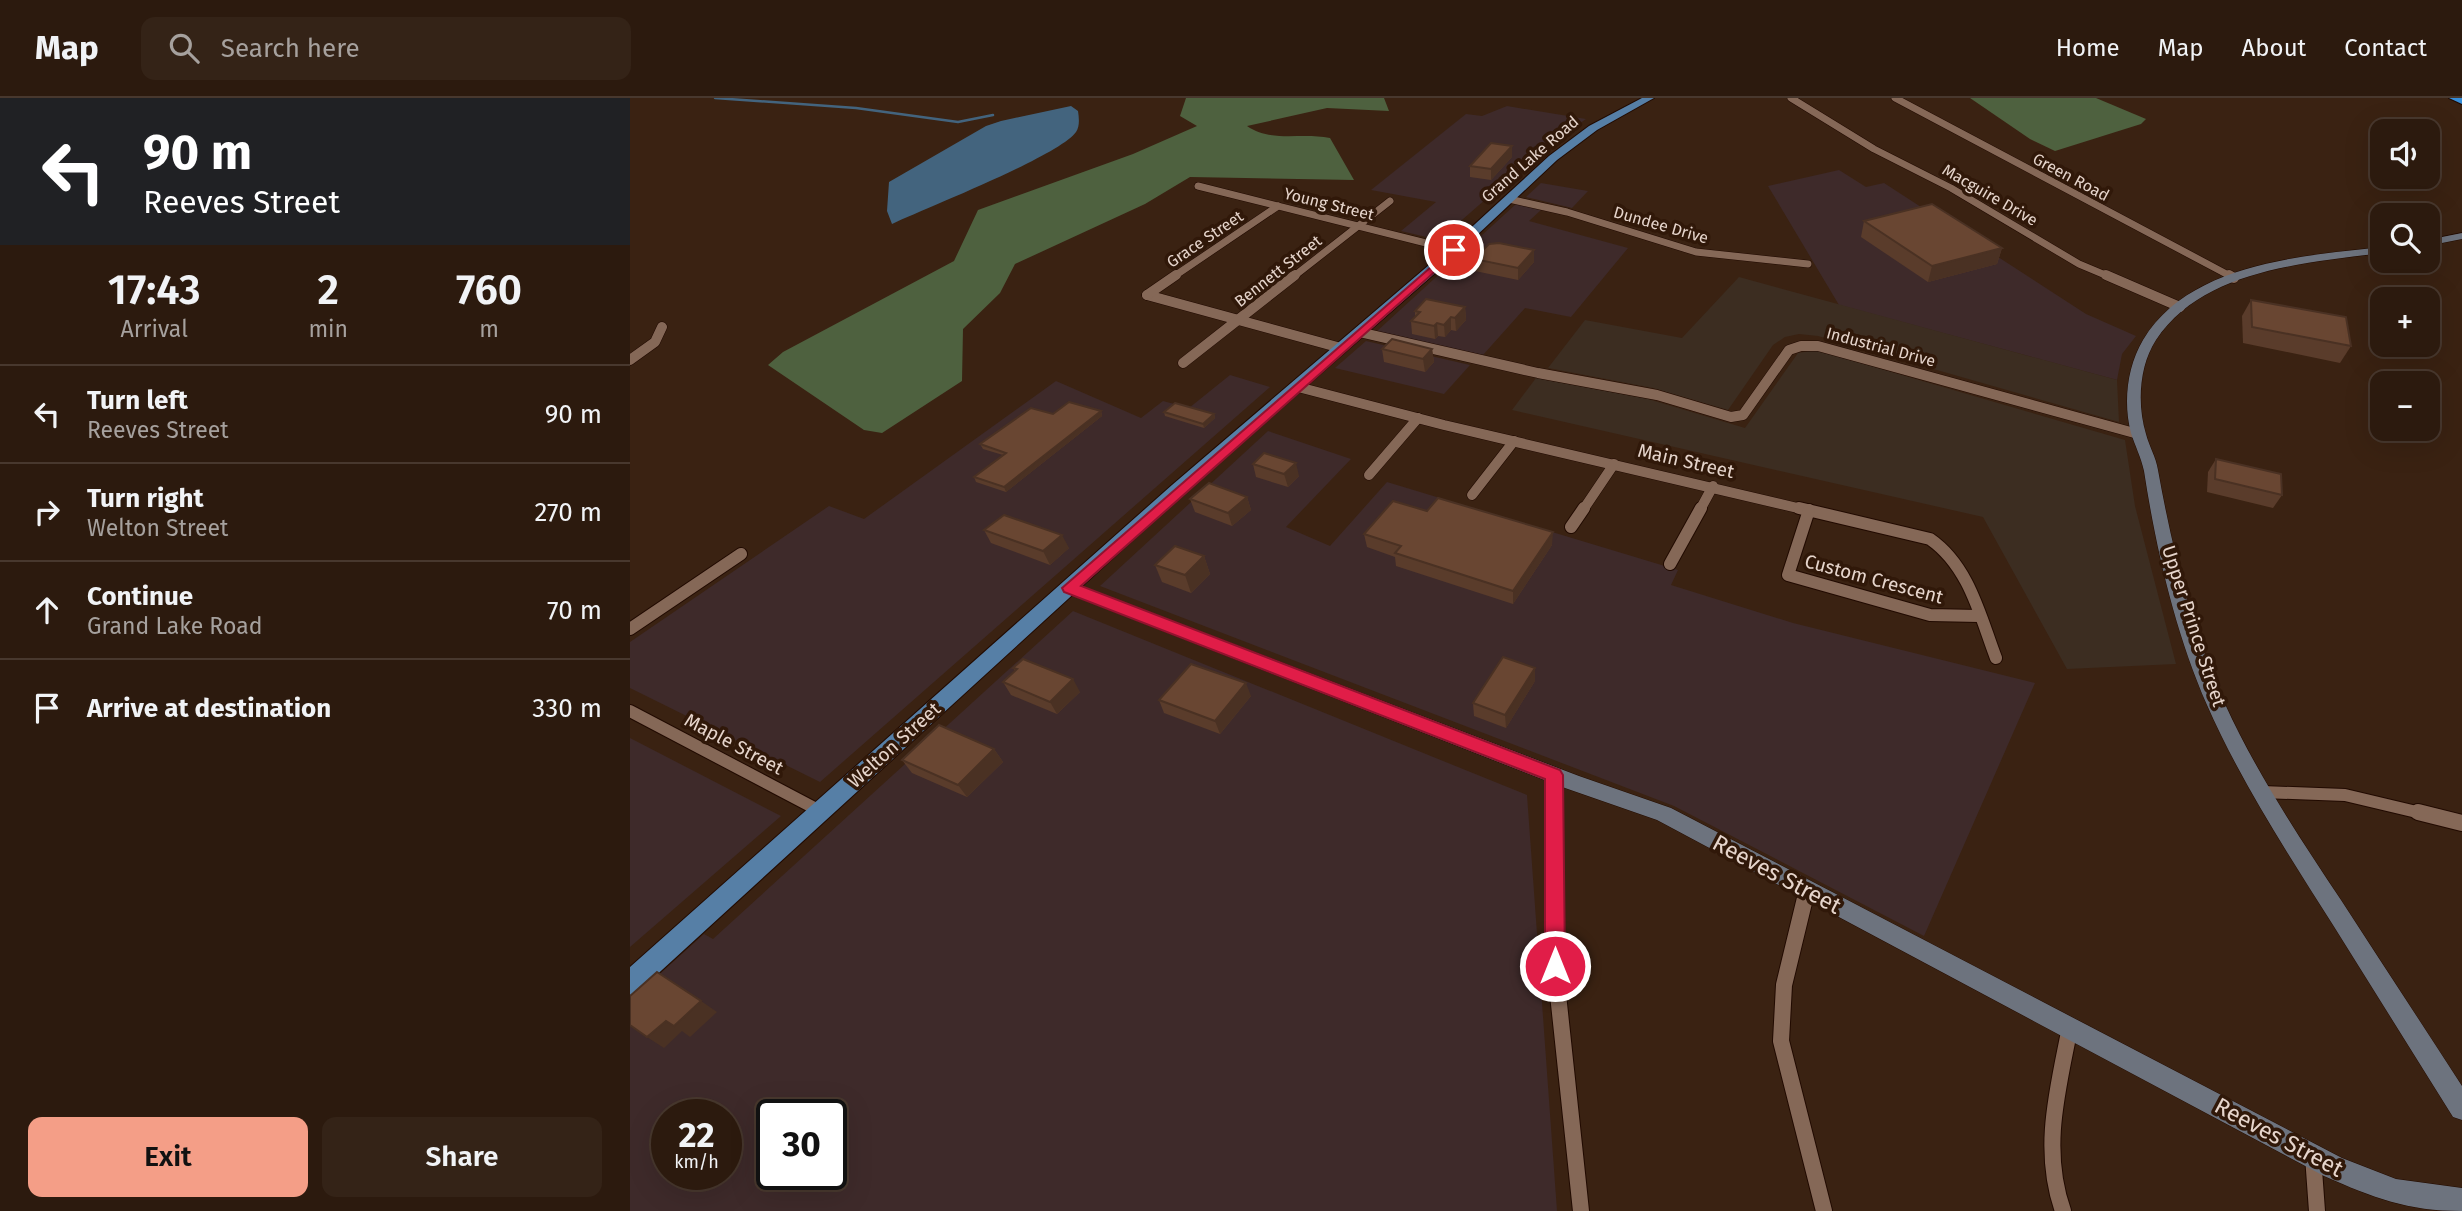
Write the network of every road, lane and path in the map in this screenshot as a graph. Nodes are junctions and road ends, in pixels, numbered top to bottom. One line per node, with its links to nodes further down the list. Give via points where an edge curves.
1 (1648, 98): 7 (main road, Grand Lake Road, via 1578,138)
2 (1791, 98): 18 (street, Macguire Drive, via 2079,264)
3 (1895, 98): 16 (street, Green Road)
4 (2454, 98): 5 (highway)
5 (2462, 101)
6 (1198, 186): 9 (street, Young Street)
7 (1509, 199): 13 (main road, Grand Lake Road); 15 (street, Dundee Drive, via 1696,252)
8 (1390, 201): 10 (street, Bennett Street)
9 (1278, 206): 10 (street, Young Street); 17 (street, Grace Street)
10 (1358, 226): 13 (street, Young Street); 19 (street, Bennett Street)
11 (2462, 236): 12 (street)
12 (2440, 240)
13 (1454, 250): 21 (main road, Grand Lake Road)
14 (2370, 252): 16 (street, Upper Prince Street, via 2268,267)
15 (1808, 264)
16 (2234, 278): 18 (street, Upper Prince Street)
17 (1147, 295): 19 (street)
18 (2180, 307): 27 (street, Upper Prince Street, via 2151,336 2142,353 2135,404)
19 (1238, 320): 22 (street); 24 (street, Bennett Street)
20 (662, 327): 23 (street, via 652,345)
21 (1359, 332): 22 (main road, Grand Lake Road); 27 (street, Industrial Drive, via 1657,395 1731,417 1743,415 1788,350 1812,345)
22 (1341, 348): 25 (main road, Grand Lake Road)
23 (630, 360)
24 (1183, 363)
25 (1298, 387): 26 (street, Main Street); 33 (main road, Grand Lake Road)
26 (1418, 418): 28 (street, Main Street); 30 (street)
27 (2138, 434): 44 (street, Upper Prince Street, via 2149,459 2154,494 2208,683)
28 (1514, 441): 29 (street, Main Street); 32 (street)
29 (1614, 464): 31 (street, Main Street); 35 (street)
30 (1369, 475)
31 (1713, 486): 34 (street, Main Street); 37 (street)
32 (1472, 495)
33 (1157, 508): 38 (main road, Welton Street)
34 (1809, 510): 39 (street, Main Street, via 1938,543 1949,552); 39 (street, Custom Crescent, via 1788,575 1930,615)
35 (1571, 527)
36 (741, 554): 40 (street)
37 (1670, 564)
38 (1070, 588): 43 (street, Reeves Street); 45 (main road, Welton Street)
39 (1979, 616): 41 (street, Main Street)
40 (630, 629)
41 (1996, 658)
42 (630, 711): 45 (street, Maple Street)
43 (1554, 775): 47 (street, Reeves Street, via 1664,814); 53 (street, via 1555,966)
44 (2262, 792): 46 (street, via 2363,797); 50 (street, Upper Prince Street)
45 (821, 811): 48 (main road, Welton Street)
46 (2462, 823)
47 (1807, 890): 49 (street, Reeves Street); 54 (street, via 1779,1023)
48 (630, 983)
49 (2070, 1027): 51 (street, Reeves Street); 55 (street, via 2049,1155)
50 (2462, 1108)
51 (2313, 1155): 52 (street, Reeves Street, via 2401,1194 2421,1200); 56 (street)
52 (2462, 1201)
53 (1581, 1211)
54 (1824, 1211)
55 (2063, 1211)
56 (2318, 1211)

